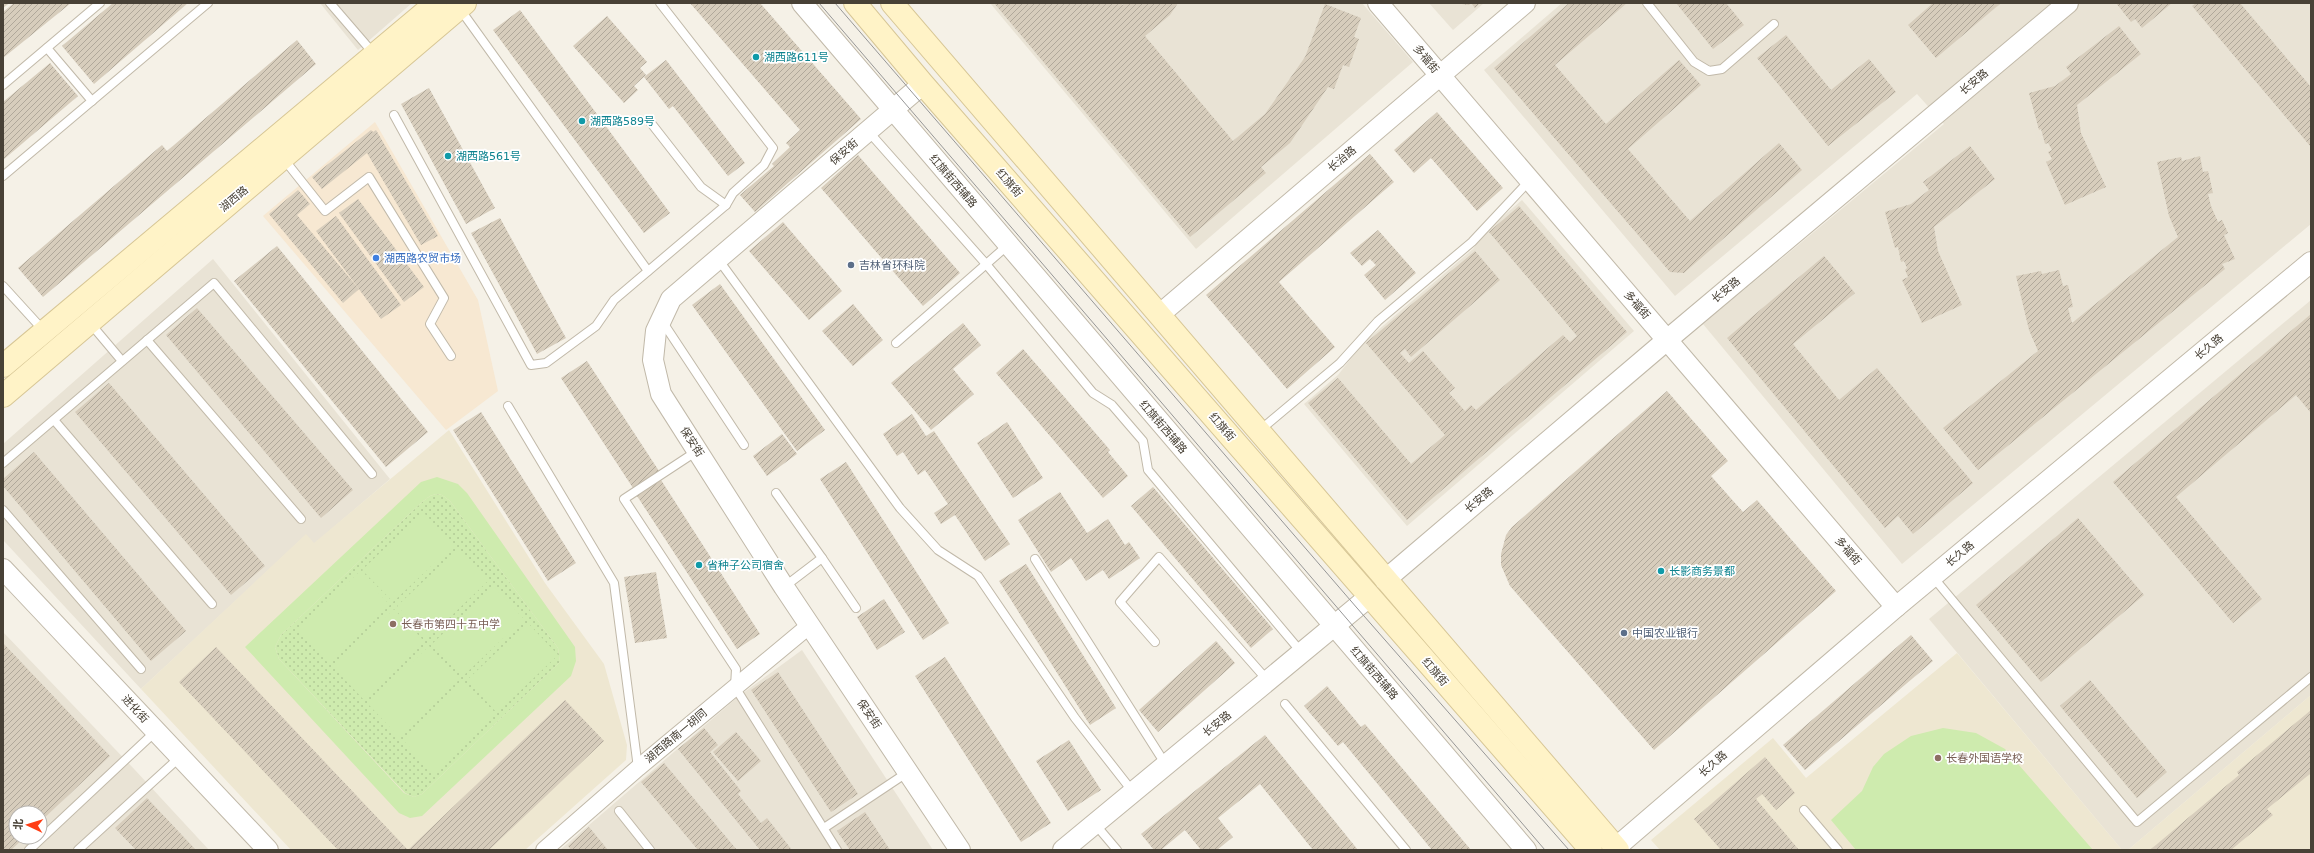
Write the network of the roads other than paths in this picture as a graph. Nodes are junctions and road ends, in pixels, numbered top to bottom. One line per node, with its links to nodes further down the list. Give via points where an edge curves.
1 (100, 3): 15 (lane)
2 (208, 3): 20 (lane)
3 (330, 3): 16 (lane)
4 (436, 3): 16 (main road, 湖西路)
5 (660, 3): 28 (lane, via 773,148 764,165 733,193)
6 (802, 3): 21 (street, 红旗街西辅路)
7 (855, 3): 18 (main road, 红旗街)
8 (892, 3): 35 (main road, 红旗街)
9 (1378, 3): 17 (street, 多福街)
10 (1525, 3): 17 (street, 长治路)
11 (1647, 3): 14 (lane, via 1694,62 1709,71 1722,69)
12 (2068, 3): 40 (street, 长安路)
13 (462, 6): 25 (main road, 湖西路); 33 (lane)
14 (1774, 24)
15 (47, 48): 19 (lane); 20 (lane)
16 (375, 56): 38 (main road, 湖西路)
17 (1440, 76): 27 (street, 多福街); 35 (street, 长治路)
18 (923, 84): 21 (street, 保安街); 62 (main road, 红旗街)
19 (3, 85)
20 (92, 101): 26 (lane)
21 (893, 110): 24 (street, 保安街); 29 (street, 红旗街西辅路)
22 (394, 115): 33 (lane, via 531,365 546,363 596,326 614,300)
23 (651, 123): 28 (lane, via 702,187)
24 (868, 131): 30 (street, 保安街); 32 (lane)
25 (283, 157): 37 (main road, 湖西路); 42 (lane, via 325,211 369,177 444,298 430,324)
26 (3, 176)
27 (1530, 180): 40 (street, 多福街); 48 (lane, via 1472,242 1378,321 1340,363)
28 (726, 205): 33 (lane)
29 (1008, 245): 32 (lane); 67 (street, 红旗街西辅路)
30 (718, 260): 36 (street, 保安街, via 671,299); 80 (lane, via 900,508 938,550 978,576 1075,718)
31 (2311, 262): 59 (street, 长久路)
32 (986, 264): 41 (lane); 69 (lane, via 1093,393 1112,405 1143,441 1148,470)
33 (648, 271)
34 (3, 286): 38 (lane)
35 (1159, 315): 48 (main road, 红旗街)
36 (661, 320): 49 (lane); 50 (street, 保安街, via 656,331 653,360 661,394)
37 (89, 322): 43 (lane); 45 (main road, 湖西路)
38 (44, 332): 44 (main road, 湖西路)
39 (147, 340): 43 (lane); 52 (lane, via 214,283); 55 (lane)
40 (1667, 340): 60 (street, 长安路); 64 (street, 多福街)
41 (896, 343)
42 (451, 356)
43 (122, 361): 47 (lane)
44 (3, 366)
45 (3, 396)
46 (508, 406): 78 (lane, via 614,583)
47 (54, 420): 51 (lane); 63 (lane)
48 (1258, 431): 60 (main road, 红旗街)
49 (744, 445)
50 (697, 451): 61 (street, 保安街); 73 (lane, via 624,499 736,669)
51 (3, 464)
52 (372, 474)
53 (776, 493): 56 (lane)
54 (3, 510): 70 (lane)
55 (300, 520)
56 (822, 558): 61 (lane); 65 (lane)
57 (1035, 559): 77 (lane)
58 (3, 569): 75 (street, 进化街)
59 (1932, 577): 64 (street, 长久路); 71 (lane, via 2137,822)
60 (1385, 580): 85 (main road, 红旗街)
61 (784, 586): 66 (street, 保安街)
62 (1369, 597): 67 (street, 长安路); 97 (main road, 红旗街)
63 (212, 604)
64 (1896, 607): 85 (street, 长久路)
65 (856, 608)
66 (810, 625): 73 (street, 湖西路南一胡同); 79 (street, 保安街)
67 (1335, 627): 69 (street, 长安路); 96 (street, 红旗街西辅路)
68 (1155, 642): 72 (lane, via 1120,602 1159,557)
69 (1303, 653): 72 (street, 长安路)
70 (141, 669)
71 (2311, 678)
72 (1268, 682): 77 (street, 长安路)
73 (735, 687): 78 (street, 湖西路南一胡同); 84 (lane)
74 (1285, 704): 95 (lane)
75 (156, 731): 76 (street, 进化街); 86 (lane)
76 (180, 757): 87 (lane); 88 (street, 进化街)
77 (1166, 765): 80 (street, 长安路)
78 (638, 768): 89 (street, 湖西路南一胡同)
79 (908, 772): 84 (lane); 92 (street, 保安街)
80 (1133, 792): 83 (street, 长安路)
81 (1804, 810): 98 (lane)
82 (619, 811): 90 (lane)
83 (1095, 824): 93 (street, 长安路); 94 (lane)
84 (824, 828): 91 (lane)
85 (1616, 849)
86 (29, 850)
87 (78, 850)
88 (268, 850)
89 (544, 850)
90 (650, 850)
91 (837, 850)
92 (960, 850)
93 (1063, 850)
94 (1117, 850)
95 (1406, 850)
96 (1526, 850)
97 (1591, 850)
98 (1838, 850)

